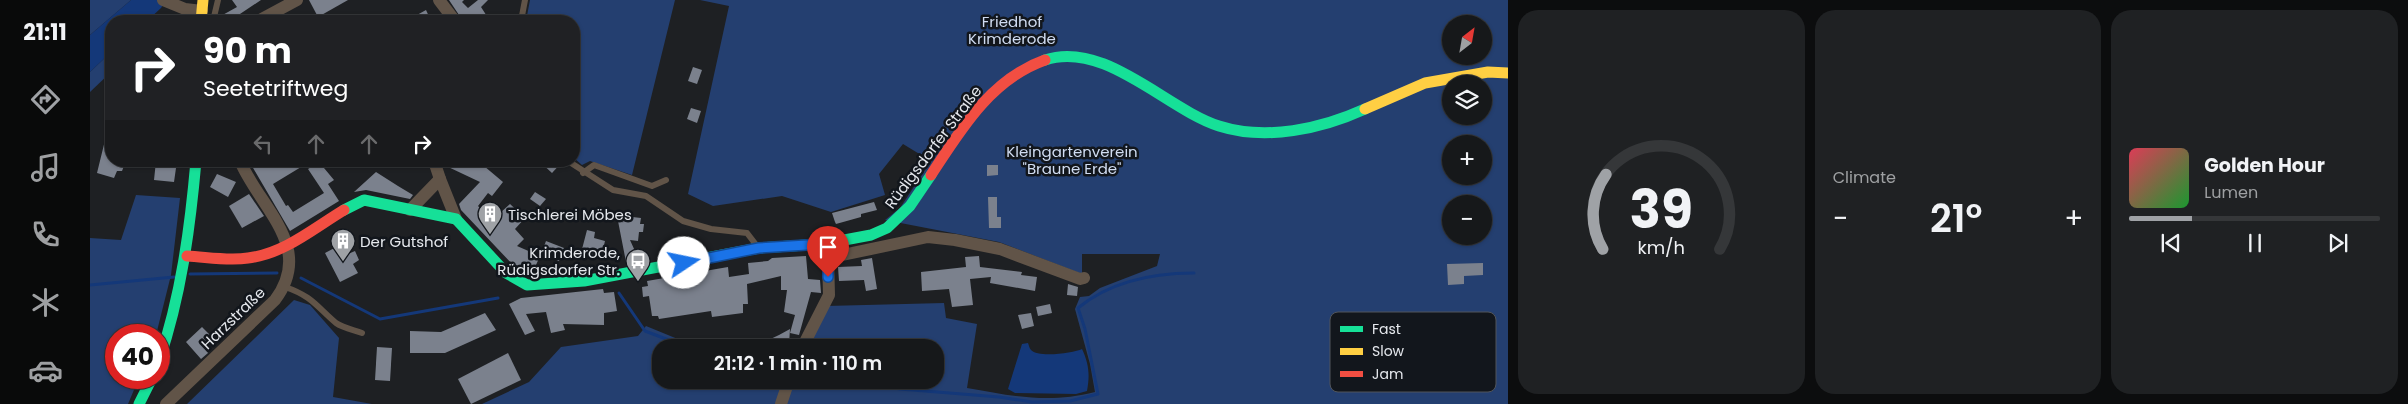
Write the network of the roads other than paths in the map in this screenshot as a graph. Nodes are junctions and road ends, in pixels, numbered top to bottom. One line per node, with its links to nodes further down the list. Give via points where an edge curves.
1 (218, 0): 7 (lane)
2 (297, 0): 8 (street)
3 (439, 0): 9 (street)
4 (525, 0): 10 (lane)
5 (167, 2): 6 (street)
6 (202, 11)
7 (214, 15)
8 (269, 15)
9 (450, 15)
10 (522, 15)
11 (1508, 73): 22 (street, Rüdigsdorfer Straße, via 1488,72 1425,83 1352,115 1314,127 1263,133 1219,126 1112,67 1090,59 1054,57 1025,67 989,95 900,218 871,235)
12 (195, 167): 25 (street)
13 (244, 167): 21 (street, Harzstraße)
14 (436, 167): 17 (street)
15 (576, 167): 16 (lane)
16 (583, 172): 18 (lane, via 594,165 652,186); 23 (lane, via 613,190 646,196 683,221 711,229 746,233)
17 (440, 179): 19 (street); 20 (street)
18 (666, 180)
19 (410, 210): 20 (street); 21 (street, via 364,200)
20 (456, 219): 23 (street, Rüdigsdorfer Straße, via 506,273 527,285 584,280)
21 (288, 243): 25 (street, via 258,256); 27 (street, Harzstraße, via 290,268)
22 (823, 244): 23 (street, Rüdigsdorfer Straße); 24 (street)
23 (759, 248)
24 (828, 258): 26 (street, via 928,237 1000,249); 30 (street, via 829,295)
25 (186, 262): 28 (street)
26 (1084, 278)
27 (285, 287): 29 (lane, via 306,296 338,324); 34 (street, Harzstraße)
28 (170, 330)
29 (362, 333)
30 (807, 339)
31 (146, 389): 33 (street)
32 (786, 389): 35 (street)
33 (138, 404)
34 (166, 404)
35 (781, 404)

